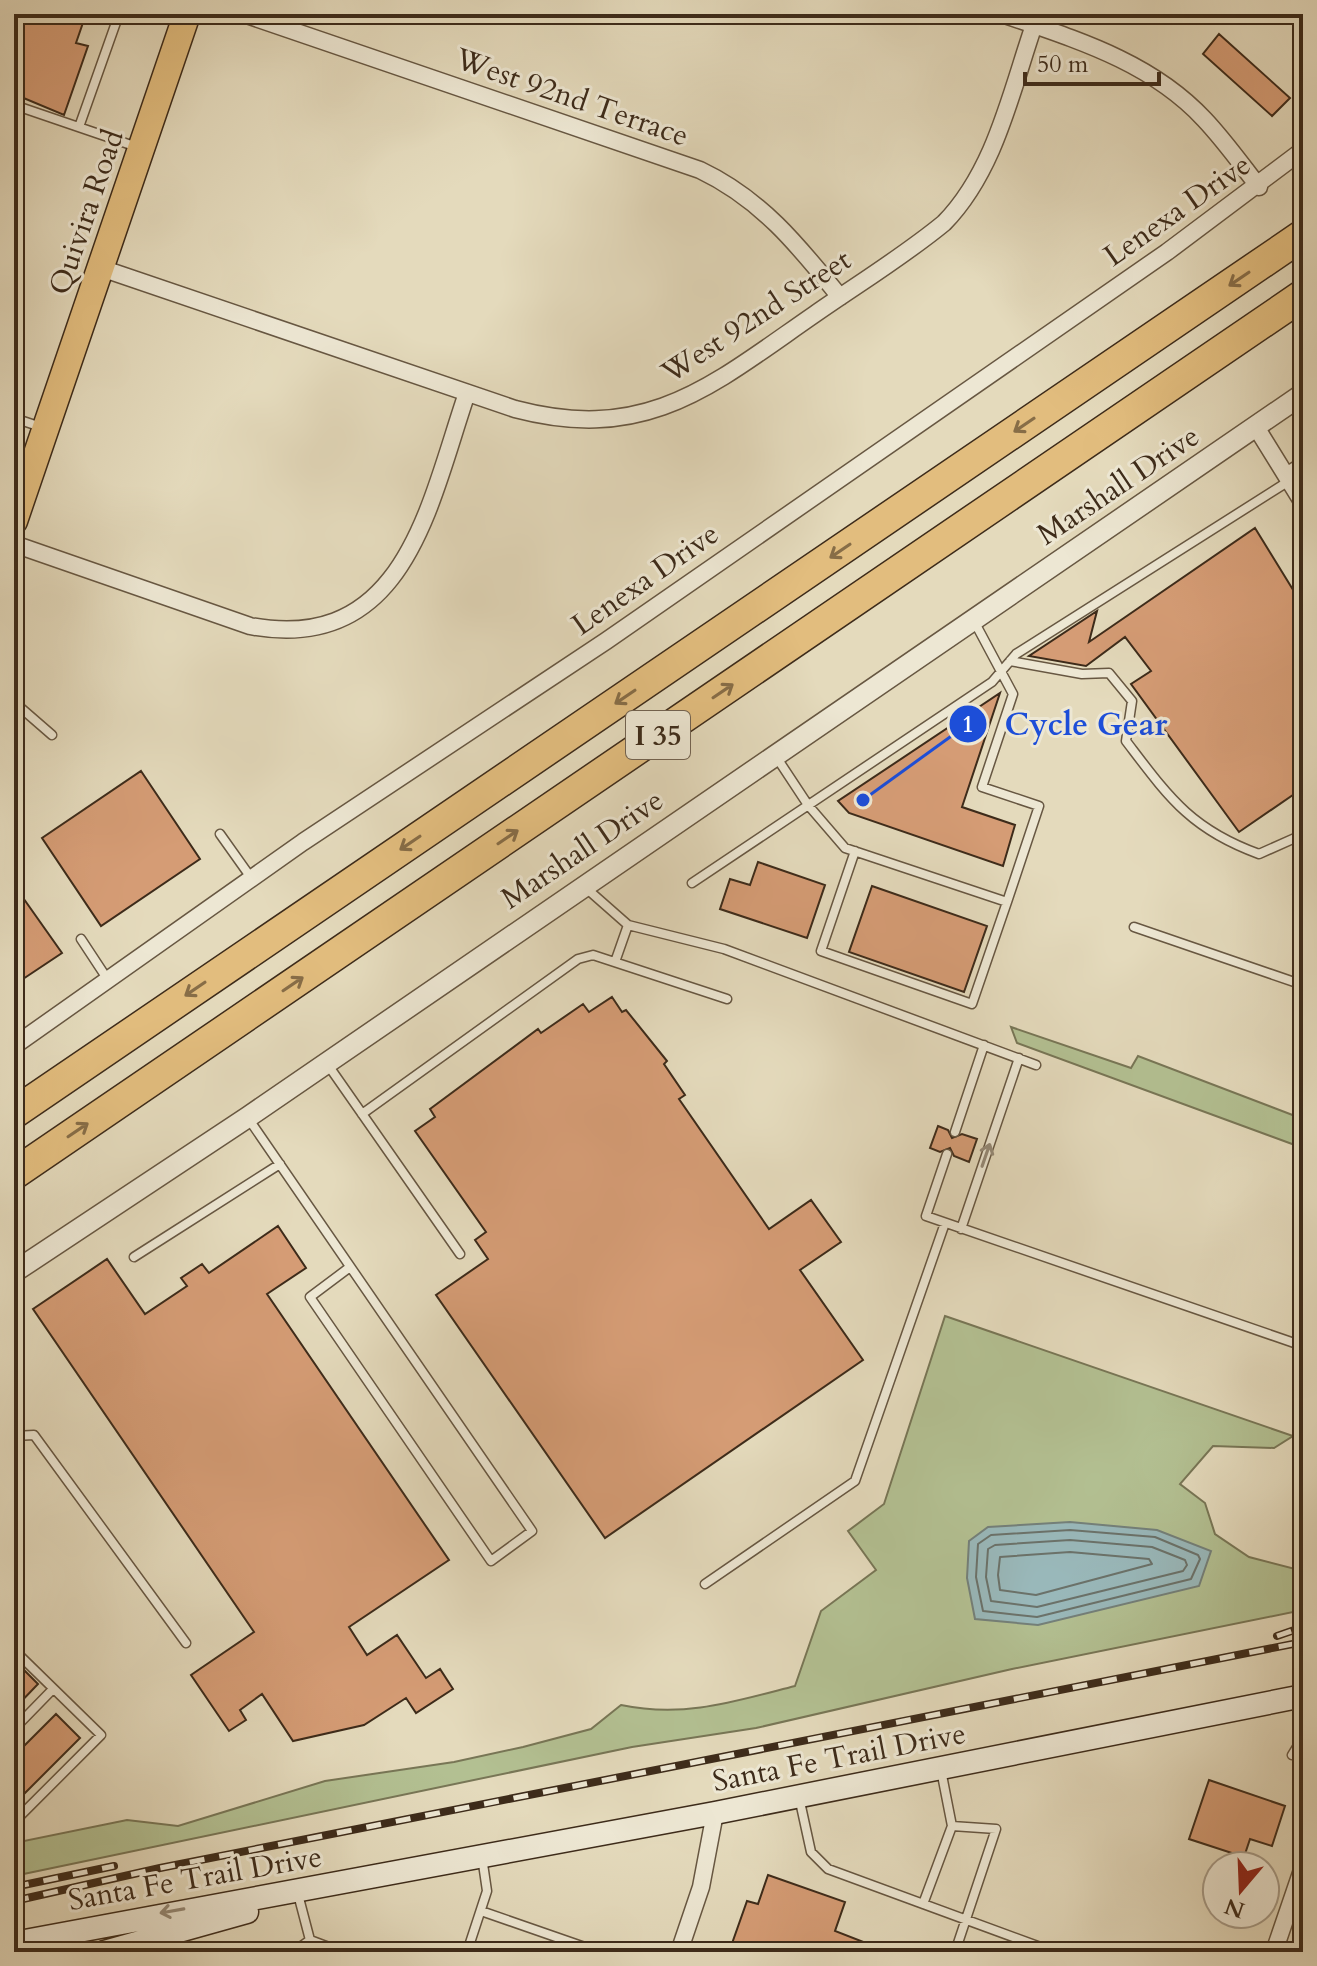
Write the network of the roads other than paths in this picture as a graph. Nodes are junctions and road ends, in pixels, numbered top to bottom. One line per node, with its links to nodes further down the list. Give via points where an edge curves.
1 (119, 14): 7 (lane)
2 (187, 14): 8 (main road, Quivira Road)
3 (244, 14): 14 (street, West 92nd Terrace, via 700,170 762,207)
4 (1002, 14): 5 (street)
5 (1034, 25): 10 (street, via 1128,62 1168,87 1204,119); 14 (street, West 92nd Street, via 983,169 967,198 927,238)
6 (14, 105): 7 (lane)
7 (79, 127): 8 (lane)
8 (141, 149): 12 (main road, Quivira Road)
9 (1303, 150): 10 (street, Lenexa Drive)
10 (1259, 187): 35 (street, Lenexa Drive, via 633,623)
11 (1303, 235): 51 (highway, I 35, one-way to 51)
12 (101, 268): 15 (street, West 92nd Street); 19 (main road, Quivira Road)
13 (1303, 295): 57 (highway, I 35, one-way to 13)
14 (840, 297): 15 (street, West 92nd Street, via 696,394 638,416 566,419)
15 (467, 393): 24 (street, via 412,551 372,601 321,626 274,631 250,626)
16 (1303, 394): 18 (street, Marshall Drive)
17 (14, 418): 19 (lane)
18 (1256, 427): 21 (street); 25 (street, Marshall Drive)
19 (46, 429): 23 (main road, Quivira Road)
20 (1303, 461): 21 (lane)
21 (1286, 477): 22 (street); 26 (lane)
22 (1303, 503)
23 (14, 521)
24 (14, 544)
25 (973, 619): 27 (lane); 30 (street, Marshall Drive)
26 (1010, 661): 27 (lane); 33 (lane, via 1082,674 1109,673 1132,701 1126,741 1178,808 1225,842 1259,854 1295,838)
27 (1002, 670): 31 (lane, via 992,682); 38 (lane, via 1013,694 982,787 1039,806)
28 (14, 702): 29 (lane)
29 (52, 735)
30 (774, 754): 31 (lane); 37 (street, Marshall Drive)
31 (808, 805): 34 (lane, via 845,848); 36 (lane)
32 (220, 834): 35 (lane)
33 (1303, 841)
34 (855, 851): 38 (lane); 38 (lane, via 821,951 972,1004)
35 (252, 879): 43 (street, Lenexa Drive)
36 (692, 883)
37 (582, 886): 39 (lane); 49 (street, Marshall Drive)
38 (1007, 902)
39 (628, 925): 42 (lane); 46 (lane, via 724,949)
40 (1134, 927): 44 (lane)
41 (81, 939): 43 (lane)
42 (615, 962): 45 (lane); 52 (lane, via 593,955 578,959)
43 (109, 980): 47 (street, Lenexa Drive)
44 (1303, 985)
45 (727, 999)
46 (984, 1045): 48 (lane); 54 (lane)
47 (14, 1046)
48 (1019, 1058): 50 (lane); 59 (lane, one-way to 48)
49 (325, 1061): 52 (lane); 53 (street, Marshall Drive)
50 (1036, 1065)
51 (14, 1113)
52 (362, 1114): 60 (lane)
53 (248, 1117): 56 (lane); 63 (street, Marshall Drive)
54 (955, 1132)
55 (947, 1154): 58 (lane, via 926,1216)
56 (280, 1164): 61 (lane); 62 (lane)
57 (14, 1174)
58 (945, 1223): 59 (lane); 66 (lane, via 855,1481)
59 (961, 1229): 64 (lane)
60 (460, 1254)
61 (134, 1257)
62 (350, 1267): 62 (lane, via 532,1531 491,1561 310,1297)
63 (14, 1272)
64 (1303, 1346)
65 (14, 1436): 67 (lane, via 34,1435)
66 (705, 1584)
67 (186, 1643)
68 (14, 1650): 69 (lane)
69 (53, 1689): 71 (lane); 77 (lane, via 101,1735)
70 (1302, 1700): 74 (main road, Santa Fe Trail Drive)
71 (14, 1729)
72 (1303, 1737): 73 (lane)
73 (1292, 1755)
74 (941, 1768): 75 (main road, Santa Fe Trail Drive); 78 (lane)
75 (799, 1797): 76 (main road, Santa Fe Trail Drive); 84 (lane, via 811,1852 828,1869)
76 (715, 1813): 79 (main road, Santa Fe Trail Drive); 95 (street, via 701,1887)
77 (14, 1822)
78 (952, 1826): 84 (lane); 86 (lane, via 996,1829)
79 (482, 1857): 81 (main road, Santa Fe Trail Drive); 85 (lane, via 487,1891)
80 (1303, 1867): 82 (street)
81 (387, 1875): 83 (main road, Santa Fe Trail Drive); 88 (main road, Santa Fe Trail Drive, one-way to 88)
82 (1298, 1895): 98 (street)
83 (299, 1898): 87 (lane); 89 (main road, Santa Fe Trail Drive)
84 (923, 1904): 86 (lane)
85 (481, 1911): 93 (lane); 94 (lane)
86 (965, 1920): 96 (lane); 97 (lane)
87 (310, 1940): 91 (lane); 92 (lane)
88 (14, 1943)
89 (138, 1947): 90 (main road, Santa Fe Trail Drive)
90 (104, 1952)
91 (293, 1952)
92 (342, 1952)
93 (467, 1952)
94 (599, 1952)
95 (679, 1952)
96 (955, 1952)
97 (1054, 1952)
98 (1274, 1952)

